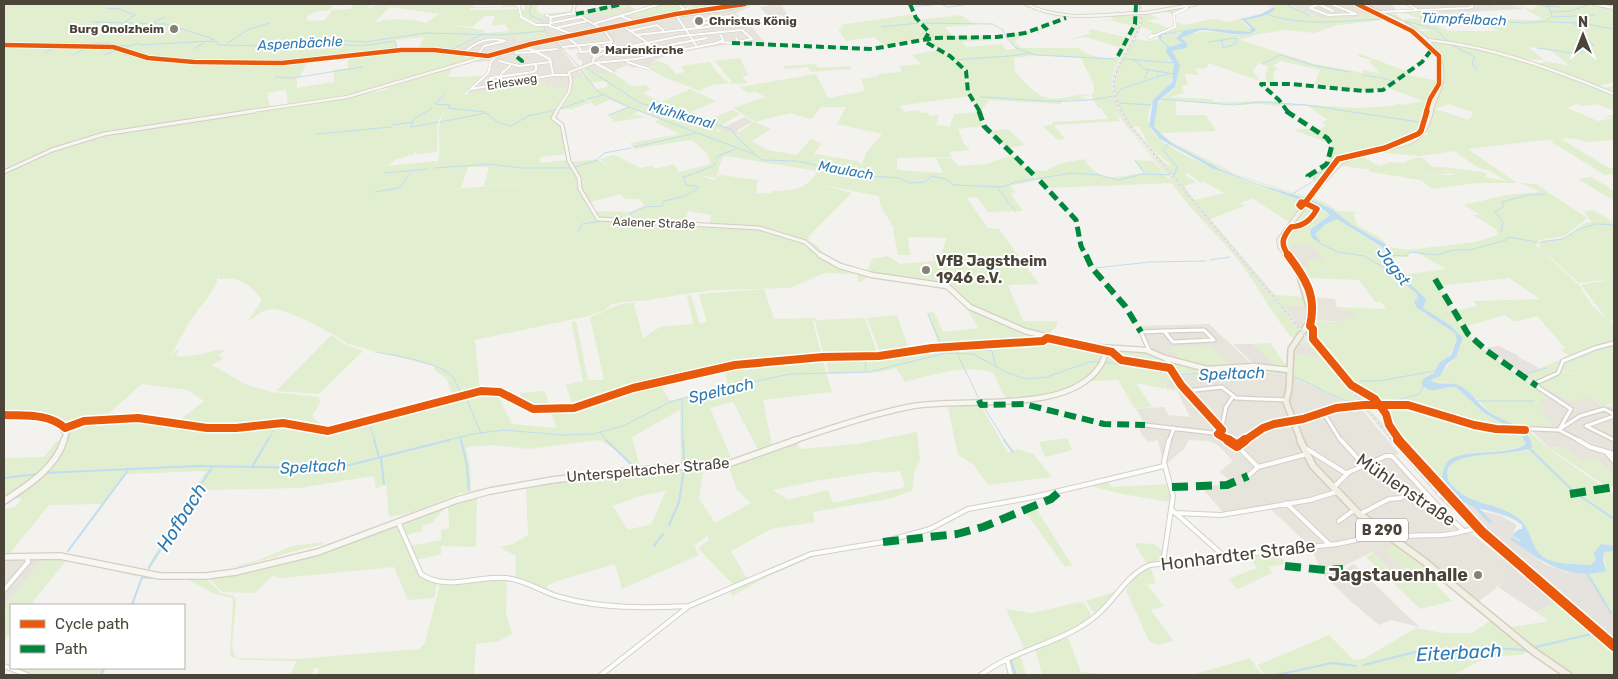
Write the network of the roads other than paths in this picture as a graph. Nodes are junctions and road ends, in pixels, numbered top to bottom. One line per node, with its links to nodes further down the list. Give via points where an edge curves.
1 (514, 4): 38 (street, via 519,6 521,17 534,25)
2 (574, 4): 24 (street)
3 (660, 4): 27 (street)
4 (678, 4): 28 (street, via 684,9)
5 (748, 4): 28 (street)
6 (1026, 4): 17 (street, bridge, via 1043,13 1066,18 1145,13)
7 (1197, 4): 17 (street)
8 (1306, 4): 18 (street)
9 (1319, 4): 18 (street); 21 (street)
10 (1331, 4): 18 (street, via 1356,14 1328,15 1310,8)
11 (1359, 4): 23 (main road, B 290)
12 (1407, 4): 20 (street)
13 (1472, 4): 20 (street, via 1468,8)
14 (1487, 4): 15 (street)
15 (1491, 4)
16 (1594, 4): 19 (street)
17 (1185, 6): 51 (street, via 1188,8 1174,14 1175,27)
18 (1312, 6)
19 (1614, 8)
20 (1416, 9): 23 (street)
21 (1333, 11)
22 (730, 12): 29 (street)
23 (1380, 12): 57 (main road, B 290)
24 (575, 13): 30 (street); 31 (street)
25 (700, 13): 32 (street)
26 (546, 15): 31 (street)
27 (619, 15): 35 (street); 36 (street)
28 (676, 15): 35 (street); 42 (street)
29 (730, 16): 32 (street); 34 (street)
30 (581, 17): 33 (street); 38 (street)
31 (551, 18): 38 (street)
32 (704, 19): 37 (street, via 693,20)
33 (587, 20): 36 (street); 40 (street)
34 (729, 21): 37 (street); 41 (street, via 733,24)
35 (636, 23): 39 (street)
36 (593, 24): 43 (street)
37 (695, 24): 41 (street)
38 (550, 25): 40 (street)
39 (622, 26): 43 (street); 44 (street)
40 (555, 28): 48 (street)
41 (697, 28): 42 (street)
42 (684, 29): 46 (street); 50 (street)
43 (604, 30): 48 (street); 58 (street)
44 (630, 31): 46 (street, via 657,24); 49 (street)
45 (656, 31): 46 (street); 49 (street); 55 (street)
46 (663, 31)
47 (719, 32): 50 (street); 59 (street, via 723,39); 60 (street, via 743,30 752,39)
48 (576, 35): 52 (street)
49 (637, 35): 61 (street)
50 (688, 35): 55 (street); 56 (street)
51 (1152, 35)
52 (566, 37): 62 (street); 63 (street)
53 (707, 38): 56 (street)
54 (736, 38): 60 (street)
55 (665, 39): 61 (street)
56 (691, 40): 65 (street); 66 (street)
57 (1428, 40): 99 (street, via 1504,55); 106 (main road, B 290, via 1441,56 1443,79 1433,98 1425,132 1392,148 1344,160 1280,238 1280,247 1299,273 1311,312 1308,324 1291,349)
58 (611, 42): 64 (street); 70 (street)
59 (721, 42): 60 (street); 66 (street)
60 (738, 42)
61 (648, 43): 70 (street); 80 (street)
62 (531, 44): 72 (street); 78 (street)
63 (577, 44): 64 (street); 67 (street); 73 (street, via 581,52)
64 (592, 44): 69 (street)
65 (669, 45)
66 (697, 46): 80 (street)
67 (563, 47)
68 (557, 48): 72 (street)
69 (596, 50): 70 (street); 73 (street)
70 (606, 50): 71 (street); 83 (street)
71 (621, 50)
72 (533, 51): 74 (street); 79 (street); 86 (street)
73 (592, 51): 83 (street)
74 (515, 52): 78 (street); 79 (street)
75 (455, 53): 76 (street)
76 (464, 53): 77 (street); 77 (street, via 481,42 505,41 484,46)
77 (478, 54): 81 (street)
78 (498, 54): 81 (street); 98 (street, Erlesweg, via 491,61 488,73 471,89)
79 (521, 54): 82 (street)
80 (659, 54): 85 (street)
81 (488, 56): 100 (street, via 347,97 98,136 52,150)
82 (517, 57)
83 (594, 57): 87 (street)
84 (499, 61): 89 (street)
85 (624, 61): 87 (street); 90 (street)
86 (551, 62): 88 (street); 95 (street)
87 (595, 63): 92 (street); 94 (street)
88 (536, 65): 89 (street); 93 (street, via 535,71)
89 (510, 66): 96 (street)
90 (648, 68)
91 (519, 70): 93 (street)
92 (612, 72)
93 (519, 74): 96 (street)
94 (568, 74): 95 (street, Erlesweg); 103 (street, Aalener Straße, via 571,81 568,92 553,118 563,127 568,161 579,178 580,189 595,218 610,222 769,230 804,242 823,258 840,266 872,275 947,286 970,308 1019,329 1076,344)
95 (553, 75): 98 (street, Erlesweg)
96 (500, 77): 97 (street); 98 (street)
97 (490, 78)
98 (500, 84)
99 (1614, 94)
100 (4, 172)
101 (1164, 331): 101 (street, via 1204,330 1214,340 1173,342); 104 (street, via 1140,332)
102 (1614, 343): 117 (street, via 1563,361 1558,373 1536,383 1571,409)
103 (1107, 348): 104 (street); 141 (street, Unterspeltacher Straße, via 1101,365 1092,376 1072,389 1048,397 1015,402 957,400 913,406 842,424 738,462 663,467 524,484 457,500)
104 (1149, 350): 105 (street)
105 (1165, 358): 106 (street, via 1207,369 1255,366); 107 (street, via 1181,388)
106 (1290, 370): 109 (main road, B 290)
107 (1186, 391): 108 (street, via 1224,387); 116 (street)
108 (1232, 398): 109 (street); 116 (street, via 1222,415)
109 (1286, 400): 113 (main road, B 290)
110 (1323, 412): 113 (street); 117 (street, via 1364,405 1408,405 1474,425); 127 (street, Mühlenstraße, via 1343,444)
111 (4, 415): 134 (street, via 55,420 65,428 66,434 63,445 42,471)
112 (1613, 417): 117 (street, via 1604,409 1580,416); 119 (street, via 1586,426)
113 (1292, 421): 120 (street, via 1263,428); 121 (main road, B 290)
114 (1145, 425): 115 (street)
115 (1174, 428): 118 (street); 128 (street)
116 (1222, 430): 118 (street)
117 (1559, 430): 122 (street)
118 (1218, 434): 120 (street)
119 (1614, 440)
120 (1237, 446): 129 (street)
121 (1307, 452): 124 (street); 126 (main road, B 290); 129 (street)
122 (1607, 453): 123 (street); 125 (street)
123 (1614, 454)
124 (1320, 457): 126 (street); 130 (street)
125 (1614, 461)
126 (1311, 464): 132 (main road, B 290)
127 (1365, 464): 130 (street); 133 (street, Mühlenstraße); 139 (street, via 1392,456)
128 (1164, 466): 136 (street, via 1172,490); 152 (street, via 1034,497 975,507 930,528 883,542 811,554)
129 (1258, 467): 131 (street)
130 (1347, 474): 132 (street)
131 (1248, 476)
132 (1334, 490): 135 (street); 137 (main road, B 290)
133 (1406, 494): 137 (street); 139 (street, Mühlenstraße)
134 (4, 501)
135 (1286, 503): 138 (street, via 1221,515); 146 (street)
136 (1171, 509): 138 (street); 150 (street)
137 (1357, 512): 140 (street); 142 (main road, B 290)
138 (1176, 513): 149 (street)
139 (1445, 514): 144 (street, Mühlenstraße)
140 (1339, 521)
141 (398, 522): 148 (street, Unterspeltacher Straße, via 318,552 267,566 206,576 140,574 80,559); 152 (street, via 421,574 439,582 507,578 560,597 603,605)
142 (1378, 528): 145 (main road, B 290); 146 (street, Honhardter Straße, via 1359,540)
143 (1479, 528): 144 (street)
144 (1464, 531): 145 (street, Mühlenstraße, via 1448,537 1411,534)
145 (1392, 538): 159 (main road, B 290, via 1533,651)
146 (1330, 545): 149 (street, Honhardter Straße, via 1299,546)
147 (4, 557): 148 (street, Unterspeltacher Straße)
148 (27, 557): 151 (street, via 28,562)
149 (1226, 557): 150 (street, Honhardter Straße)
150 (1163, 563): 153 (street, Honhardter Straße, via 1140,569 1114,600 1075,629)
151 (4, 590)
152 (690, 606): 156 (street)
153 (1007, 659): 157 (street, Honhardter Straße); 158 (street)
154 (12, 669): 155 (street)
155 (27, 675)
156 (600, 675)
157 (981, 675)
158 (1011, 675)
159 (1568, 675)

